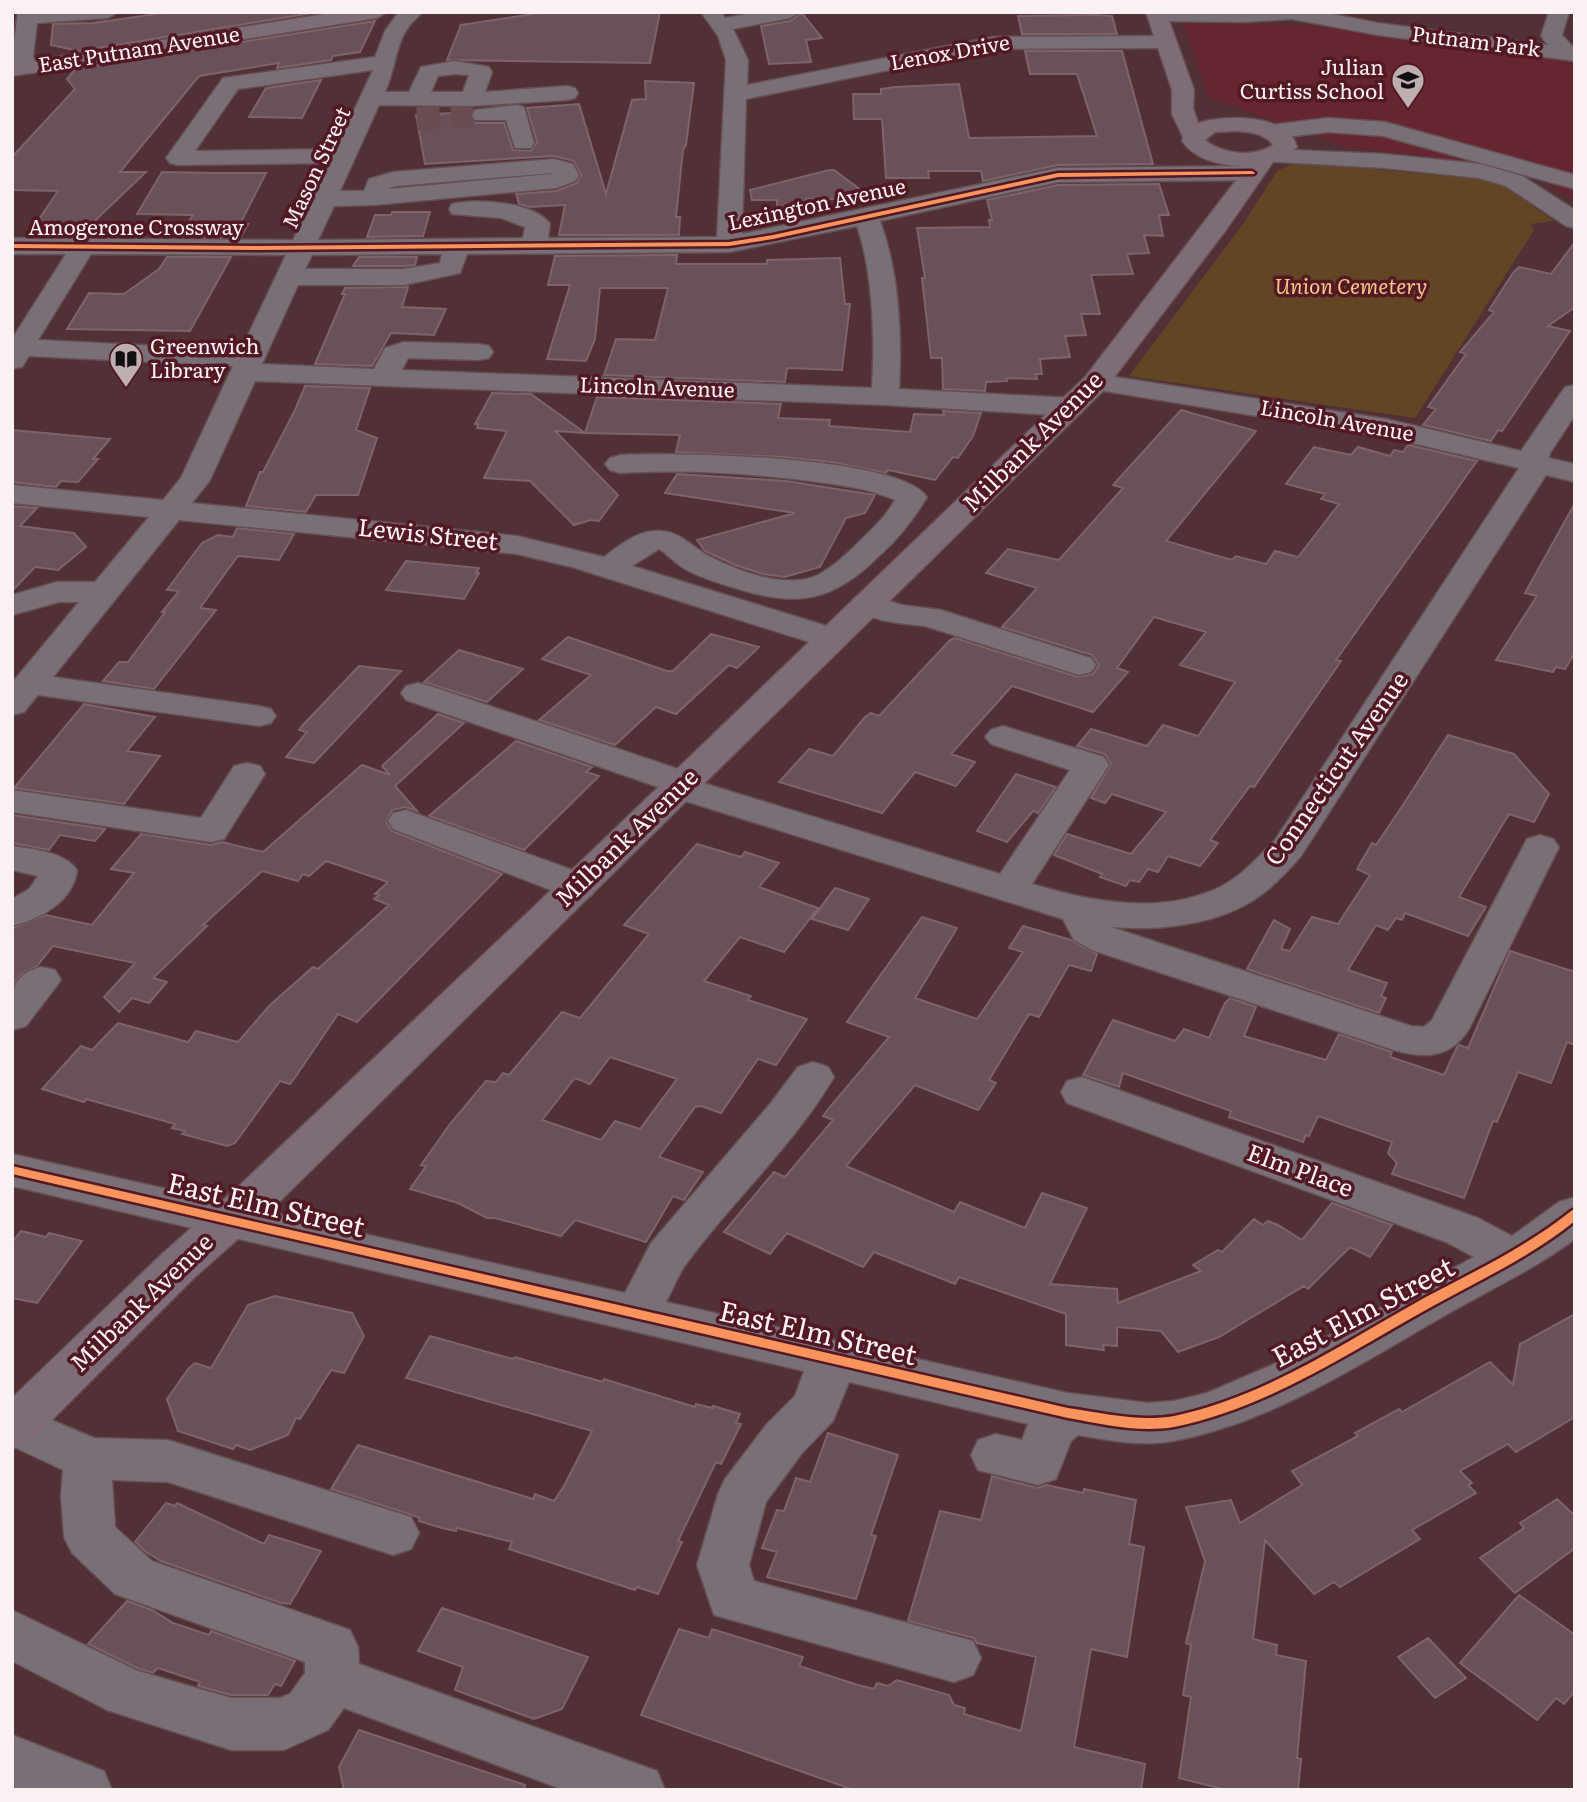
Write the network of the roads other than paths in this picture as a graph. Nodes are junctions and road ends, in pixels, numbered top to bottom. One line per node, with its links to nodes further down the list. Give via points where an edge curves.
1 (108, 12): 8 (street)
2 (377, 12): 14 (main road, East Putnam Avenue)
3 (412, 12): 13 (street, Mason Street, via 399,21)
4 (790, 12): 9 (street)
5 (1559, 12): 12 (street, via 1551,36)
6 (1156, 13): 7 (street, Putnam Park); 10 (main road)
7 (1296, 13): 12 (street, Putnam Park, via 1378,29)
8 (27, 15): 14 (street)
9 (716, 19): 16 (street, via 734,48)
10 (1166, 42): 16 (street, Lenox Drive, via 993,43); 18 (main road)
11 (408, 53): 13 (street, Mason Street)
12 (1570, 54)
13 (383, 67): 17 (street, Mason Street); 24 (street, via 231,83)
14 (19, 69)
15 (567, 93): 20 (street)
16 (736, 94): 39 (street)
17 (370, 98): 21 (street); 23 (street, Mason Street)
18 (1197, 99): 25 (main road); 28 (main road, via 1180,103)
19 (1391, 106): 22 (street)
20 (477, 107): 21 (street); 21 (street, via 481,72 444,68 429,72); 27 (street, via 516,112)
21 (407, 115): 23 (street)
22 (1358, 125): 25 (street); 32 (street)
23 (349, 129): 29 (street, Mason Street)
24 (197, 130): 26 (street); 29 (street, via 178,158)
25 (1268, 130): 28 (main road, via 1218,125 1198,131); 30 (street); 31 (main road, Milbank Avenue, via 1283,139 1285,147)
26 (224, 131)
27 (523, 143)
28 (1201, 153): 31 (street, Lexington Avenue); 35 (street, Lexington Avenue, via 1058,175); 37 (main road)
29 (344, 156): 34 (street, Mason Street)
30 (1384, 161): 31 (street); 36 (street, via 1497,175)
31 (1262, 162): 37 (main road, Milbank Avenue)
32 (1575, 181)
33 (374, 198): 33 (street, via 556,181 567,176 565,169 554,166 393,179 377,184); 34 (street)
34 (320, 208): 41 (street, via 504,209 538,224); 44 (street, Mason Street)
35 (866, 216): 39 (street, Lexington Avenue); 54 (street, via 876,247)
36 (1575, 221)
37 (1217, 225): 52 (main road, Milbank Avenue)
38 (194, 228): 43 (street, via 133,227)
39 (729, 244): 41 (street, Lexington Avenue)
40 (12, 246): 42 (street, Amogerone Crossway)
41 (534, 246): 45 (street, Lexington Avenue)
42 (83, 247): 43 (street, Amogerone Crossway); 48 (street)
43 (133, 247): 44 (street, Amogerone Crossway); 46 (street)
44 (301, 247): 45 (street, Lexington Avenue); 47 (street, Mason Street)
45 (453, 257): 47 (street, via 404,277)
46 (130, 273)
47 (287, 277): 50 (street, Mason Street)
48 (15, 352): 50 (street, Lincoln Avenue)
49 (479, 352): 51 (street, via 404,350 395,354)
50 (246, 365): 51 (street, Lincoln Avenue); 60 (street, Mason Street, via 195,481)
51 (384, 377): 54 (street, Lincoln Avenue)
52 (1096, 382): 55 (main road, Milbank Avenue); 56 (street, Lincoln Avenue, via 1386,428)
53 (1575, 393): 56 (street, Connecticut Avenue, via 1535,453)
54 (885, 397): 55 (street, Lincoln Avenue)
55 (1071, 407): 63 (main road, Milbank Avenue)
56 (1535, 463): 58 (street, Lincoln Avenue); 79 (street, Connecticut Avenue, via 1379,711 1288,848 1264,874 1208,906 1139,915)
57 (620, 464): 61 (street, via 665,460 730,463 835,475 893,486 912,497 899,520 844,573 817,586 786,591 731,577 695,562 671,542 658,540 642,545)
58 (1575, 473)
59 (12, 494): 60 (street, Lewis Street)
60 (173, 509): 61 (street, Lewis Street, via 482,540); 62 (street, Mason Street)
61 (608, 569): 65 (street, Lewis Street)
62 (104, 592): 64 (street, via 57,592); 68 (street, Mason Street)
63 (867, 604): 65 (main road, Milbank Avenue); 66 (street, via 929,617)
64 (12, 605)
65 (831, 638): 72 (main road, Milbank Avenue)
66 (1079, 665)
67 (418, 693): 72 (street, Connecticut Avenue)
68 (21, 694): 69 (street)
69 (259, 716)
70 (1003, 737): 78 (street, via 1091,765)
71 (247, 774): 73 (street, via 211,831)
72 (681, 785): 77 (main road, Milbank Avenue); 78 (street, Connecticut Avenue)
73 (12, 801)
74 (406, 821): 77 (street)
75 (1539, 847): 79 (street, via 1448,1029 1432,1042 1409,1040 1106,941 1088,931)
76 (12, 858): 80 (street, via 58,870 46,893)
77 (578, 886): 87 (main road, Milbank Avenue)
78 (1008, 891): 79 (street, Connecticut Avenue)
79 (1078, 911)
80 (12, 914)
81 (41, 981): 82 (street)
82 (12, 1016)
83 (813, 1077): 89 (street, via 667,1255)
84 (1083, 1092): 88 (street, Elm Place, via 1462,1230)
85 (12, 1170): 87 (street, East Elm Street)
86 (1575, 1214): 88 (street, East Elm Street)
87 (230, 1219): 89 (street, East Elm Street); 92 (main road, Milbank Avenue)
88 (1513, 1257): 91 (street, East Elm Street, via 1287,1380 1220,1409 1171,1422 1128,1422)
89 (637, 1314): 90 (street, East Elm Street)
90 (832, 1359): 91 (street, East Elm Street); 97 (street, via 816,1407 743,1494 723,1565 733,1599)
91 (1068, 1413): 93 (street, via 1050,1430 1038,1464)
92 (14, 1427): 94 (street)
93 (996, 1455)
94 (89, 1460): 95 (street, via 168,1461); 98 (street, via 89,1537 134,1578 331,1647)
95 (393, 1533)
96 (12, 1634): 98 (street, via 126,1692 231,1724 284,1724 309,1713)
97 (954, 1658)
98 (333, 1678): 101 (street)
99 (12, 1760): 100 (street)
100 (84, 1790)
101 (637, 1790)

